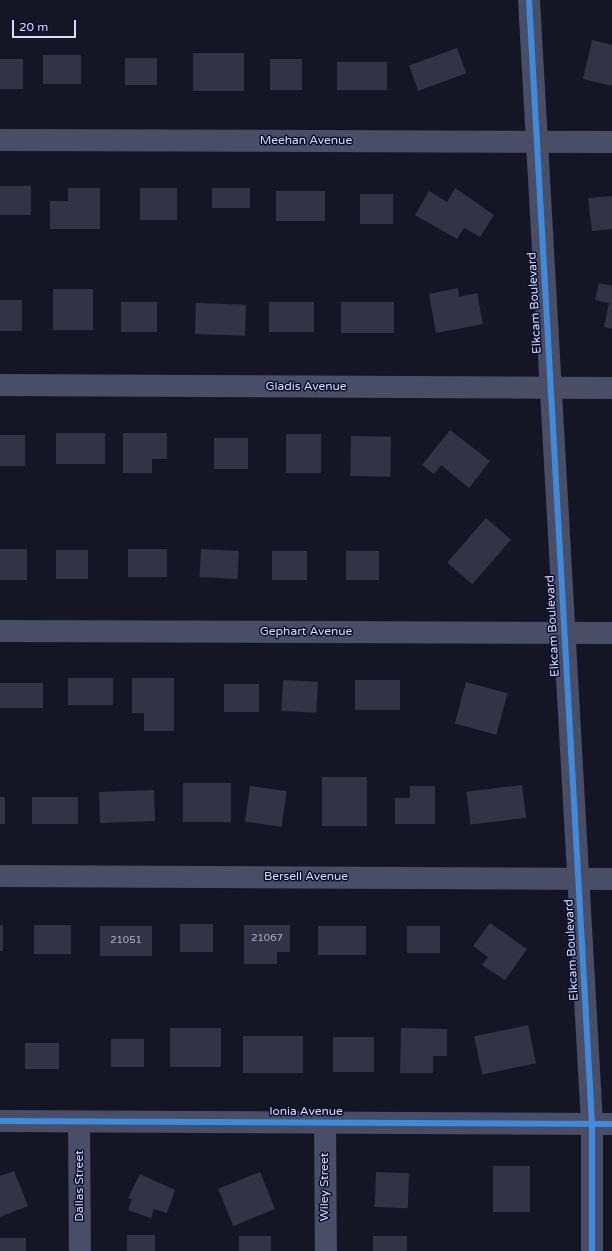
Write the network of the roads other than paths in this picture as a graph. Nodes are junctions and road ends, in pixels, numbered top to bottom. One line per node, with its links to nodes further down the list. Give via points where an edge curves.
1 (529, 0): 3 (street, Elkcam Boulevard)
2 (0, 140): 3 (street, Meehan Avenue)
3 (537, 142): 4 (street, Meehan Avenue); 6 (street, Elkcam Boulevard)
4 (612, 142)
5 (0, 385): 6 (street, Gladis Avenue)
6 (551, 388): 7 (street, Gladis Avenue); 9 (street, Elkcam Boulevard)
7 (612, 388)
8 (0, 631): 9 (street, Gephart Avenue)
9 (565, 633): 10 (street, Gephart Avenue); 12 (street, Elkcam Boulevard)
10 (612, 633)
11 (0, 876): 12 (street, Bersell Avenue)
12 (579, 879): 13 (street, Bersell Avenue); 17 (street, Elkcam Boulevard)
13 (612, 879)
14 (0, 1121): 15 (street, Ionia Avenue)
15 (79, 1122): 16 (street, Ionia Avenue); 18 (street, Dallas Street)
16 (325, 1123): 17 (street, Ionia Avenue); 19 (street, Wiley Street)
17 (602, 1124): 20 (street, Elkcam Boulevard)
18 (80, 1251)
19 (326, 1251)
20 (592, 1251)

